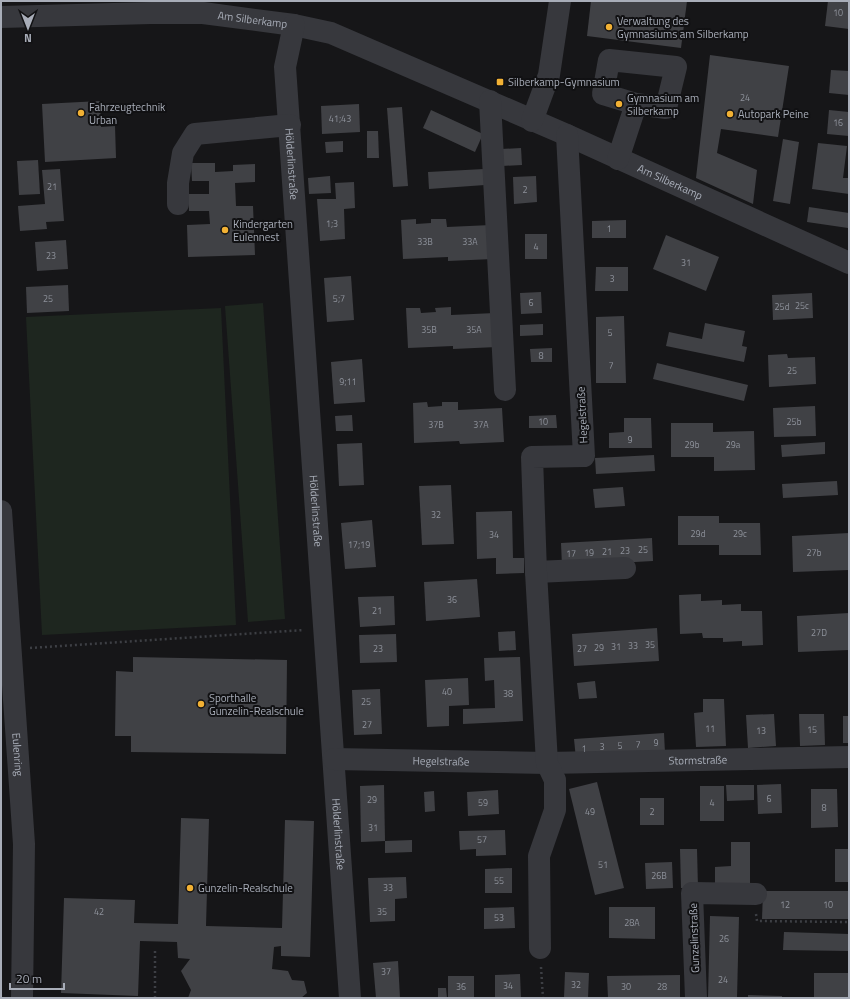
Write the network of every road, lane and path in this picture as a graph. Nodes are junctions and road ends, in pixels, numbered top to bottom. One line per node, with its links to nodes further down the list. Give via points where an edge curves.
1 (560, 1): 7 (street, via 549,75)
2 (151, 7): 3 (street, Am Silberkamp); 4 (street, Am Silberkamp)
3 (1, 17)
4 (294, 25): 5 (street, Am Silberkamp, via 331,32); 8 (street, Hölderlinstraße, via 285,67)
5 (490, 102): 7 (street, Am Silberkamp); 13 (street)
6 (636, 104): 10 (street)
7 (532, 121): 9 (street, Am Silberkamp)
8 (290, 125): 11 (street, via 195,134 183,153 178,182); 17 (street, Hölderlinstraße)
9 (566, 135): 10 (street, Am Silberkamp); 16 (street, Hegelstraße, via 584,456 532,457)
10 (618, 159): 12 (street, Am Silberkamp)
11 (178, 204)
12 (849, 263)
13 (505, 390)
14 (1, 511): 18 (street, Eulenring)
15 (624, 568): 16 (street)
16 (536, 572): 22 (street, Hegelstraße)
17 (324, 629): 18 (path); 21 (street, Hölderlinstraße)
18 (10, 649): 19 (street, Eulenring)
19 (8, 712): 27 (street, Eulenring, via 24,844)
20 (849, 757): 22 (street, Stormstraße)
21 (334, 759): 22 (street, Hegelstraße); 29 (street, Hölderlinstraße)
22 (547, 763): 25 (street, Hegelstraße, via 555,780 555,810 540,856)
23 (756, 894): 24 (path, via 756,921); 31 (street, Gunzelinstraße, via 692,893)
24 (849, 922)
25 (540, 948): 30 (path)
26 (155, 950): 28 (path)
27 (22, 998)
28 (155, 998)
29 (350, 998)
30 (543, 998)
31 (696, 998)

